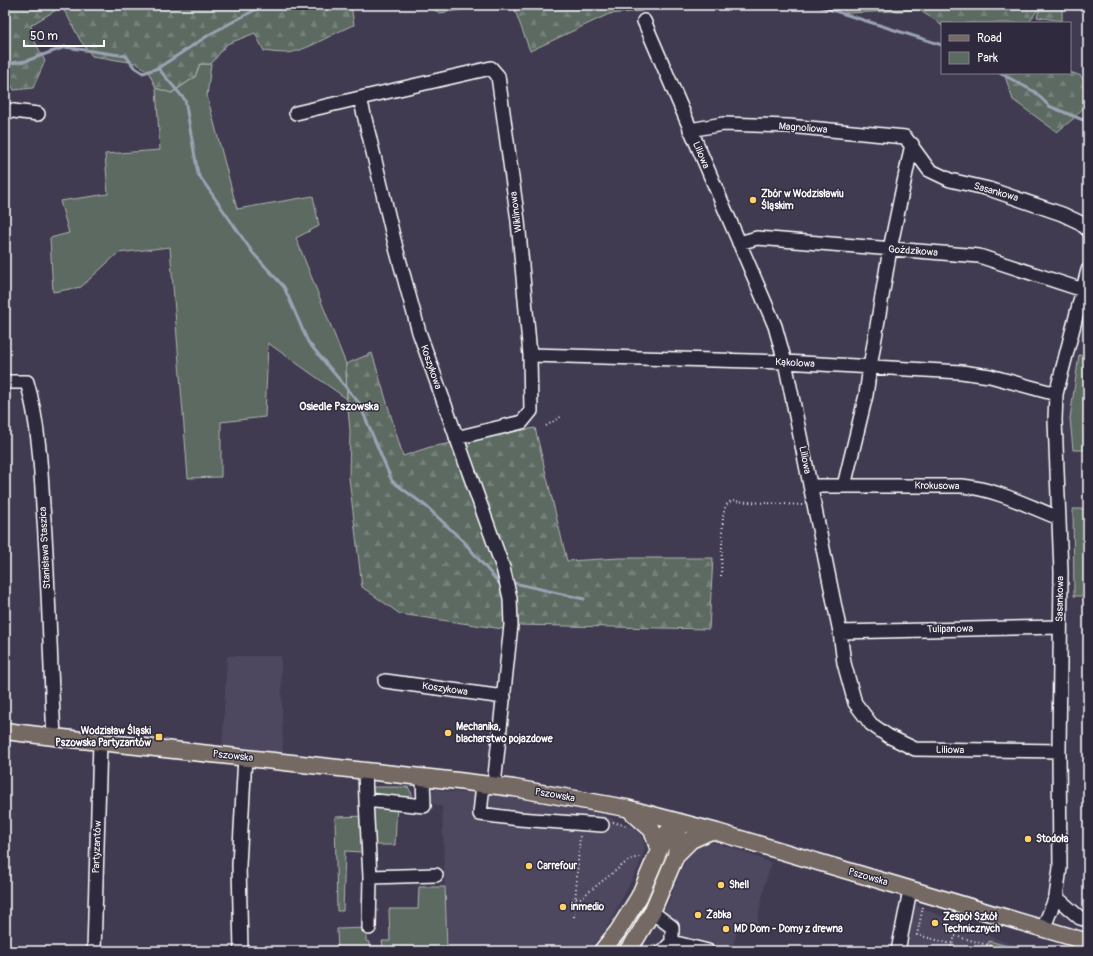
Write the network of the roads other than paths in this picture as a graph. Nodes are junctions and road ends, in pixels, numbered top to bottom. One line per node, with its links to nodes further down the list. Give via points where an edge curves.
1 (644, 21): 6 (street, Liliowa)
2 (360, 98): 4 (street); 13 (street, Wiklinowa, via 491,68 498,76 518,221); 18 (street, Koszykowa, via 417,324)
3 (5, 110): 5 (street)
4 (296, 113)
5 (38, 114)
6 (690, 130): 7 (street, Magnoliowa, via 722,124 788,126 905,137); 9 (street, Liliowa)
7 (912, 144): 8 (street, Sasankowa, via 929,170 950,180 1028,201 1079,222); 10 (street)
8 (1088, 230)
9 (739, 243): 10 (street, Goździkowa, via 757,238); 14 (street, Liliowa, via 775,326)
10 (890, 249): 12 (street, Goździkowa, via 979,256); 15 (street)
11 (1088, 270): 12 (street, Sasankowa)
12 (1083, 290): 17 (street, Sasankowa)
13 (530, 355): 14 (street, Kąkolowa); 18 (street, Wiklinowa, via 531,411 522,422)
14 (785, 362): 15 (street, Kąkolowa); 19 (street, Liliowa)
15 (870, 367): 17 (street, Kąkolowa, via 990,376); 20 (street, via 866,395)
16 (5, 382): 27 (street, Stanisława Staszica, via 27,382 32,400 42,480)
17 (1056, 394): 21 (street, Sasankowa)
18 (456, 438): 25 (street, Koszykowa, via 503,568 510,598 511,625)
19 (810, 486): 20 (street, Krokusowa); 23 (street, Liliowa)
20 (844, 486): 21 (street, Krokusowa, via 976,488)
21 (1059, 518): 22 (street, Sasankowa)
22 (1060, 627): 23 (street, Tulipanowa); 29 (street, Sasankowa)
23 (840, 632): 29 (street, Liliowa, via 844,663 856,703 871,724 888,736 916,749)
24 (385, 681): 25 (street, Koszykowa)
25 (504, 697): 33 (street, Koszykowa)
26 (5, 731): 27 (main road, Pszowska)
27 (54, 737): 28 (main road, Pszowska)
28 (100, 742): 30 (main road, Pszowska); 51 (street, Partyzantów)
29 (1059, 751): 44 (street, Sasankowa, via 1060,868)
30 (245, 757): 31 (main road, Pszowska); 52 (street, via 239,866)
31 (365, 771): 32 (main road, Pszowska); 34 (street)
32 (423, 777): 33 (main road, Pszowska); 34 (street, via 424,806)
33 (489, 785): 35 (main road, Pszowska); 37 (street, Koszykowa, via 480,814)
34 (366, 800): 42 (street)
35 (626, 808): 36 (main road, Pszowska); 39 (main road, via 652,830)
36 (677, 822): 38 (main road, Pszowska); 39 (main road); 40 (main road)
37 (602, 825)
38 (711, 830): 40 (main road, via 691,840); 43 (main road, Pszowska)
39 (654, 852): 53 (main road, via 639,897)
40 (676, 855): 45 (main road)
41 (436, 874): 42 (street)
42 (370, 877): 47 (street)
43 (910, 890): 48 (main road, Pszowska); 56 (street)
44 (1056, 897): 46 (street, via 1080,918); 48 (street, Sasankowa)
45 (652, 912): 50 (street, via 672,927); 54 (main road)
46 (1088, 920)
47 (369, 928)
48 (1043, 929): 49 (main road, Pszowska)
49 (1088, 942)
50 (668, 946): 55 (street)
51 (94, 951)
52 (241, 951)
53 (602, 951)
54 (627, 951)
55 (708, 951)
56 (898, 951)

